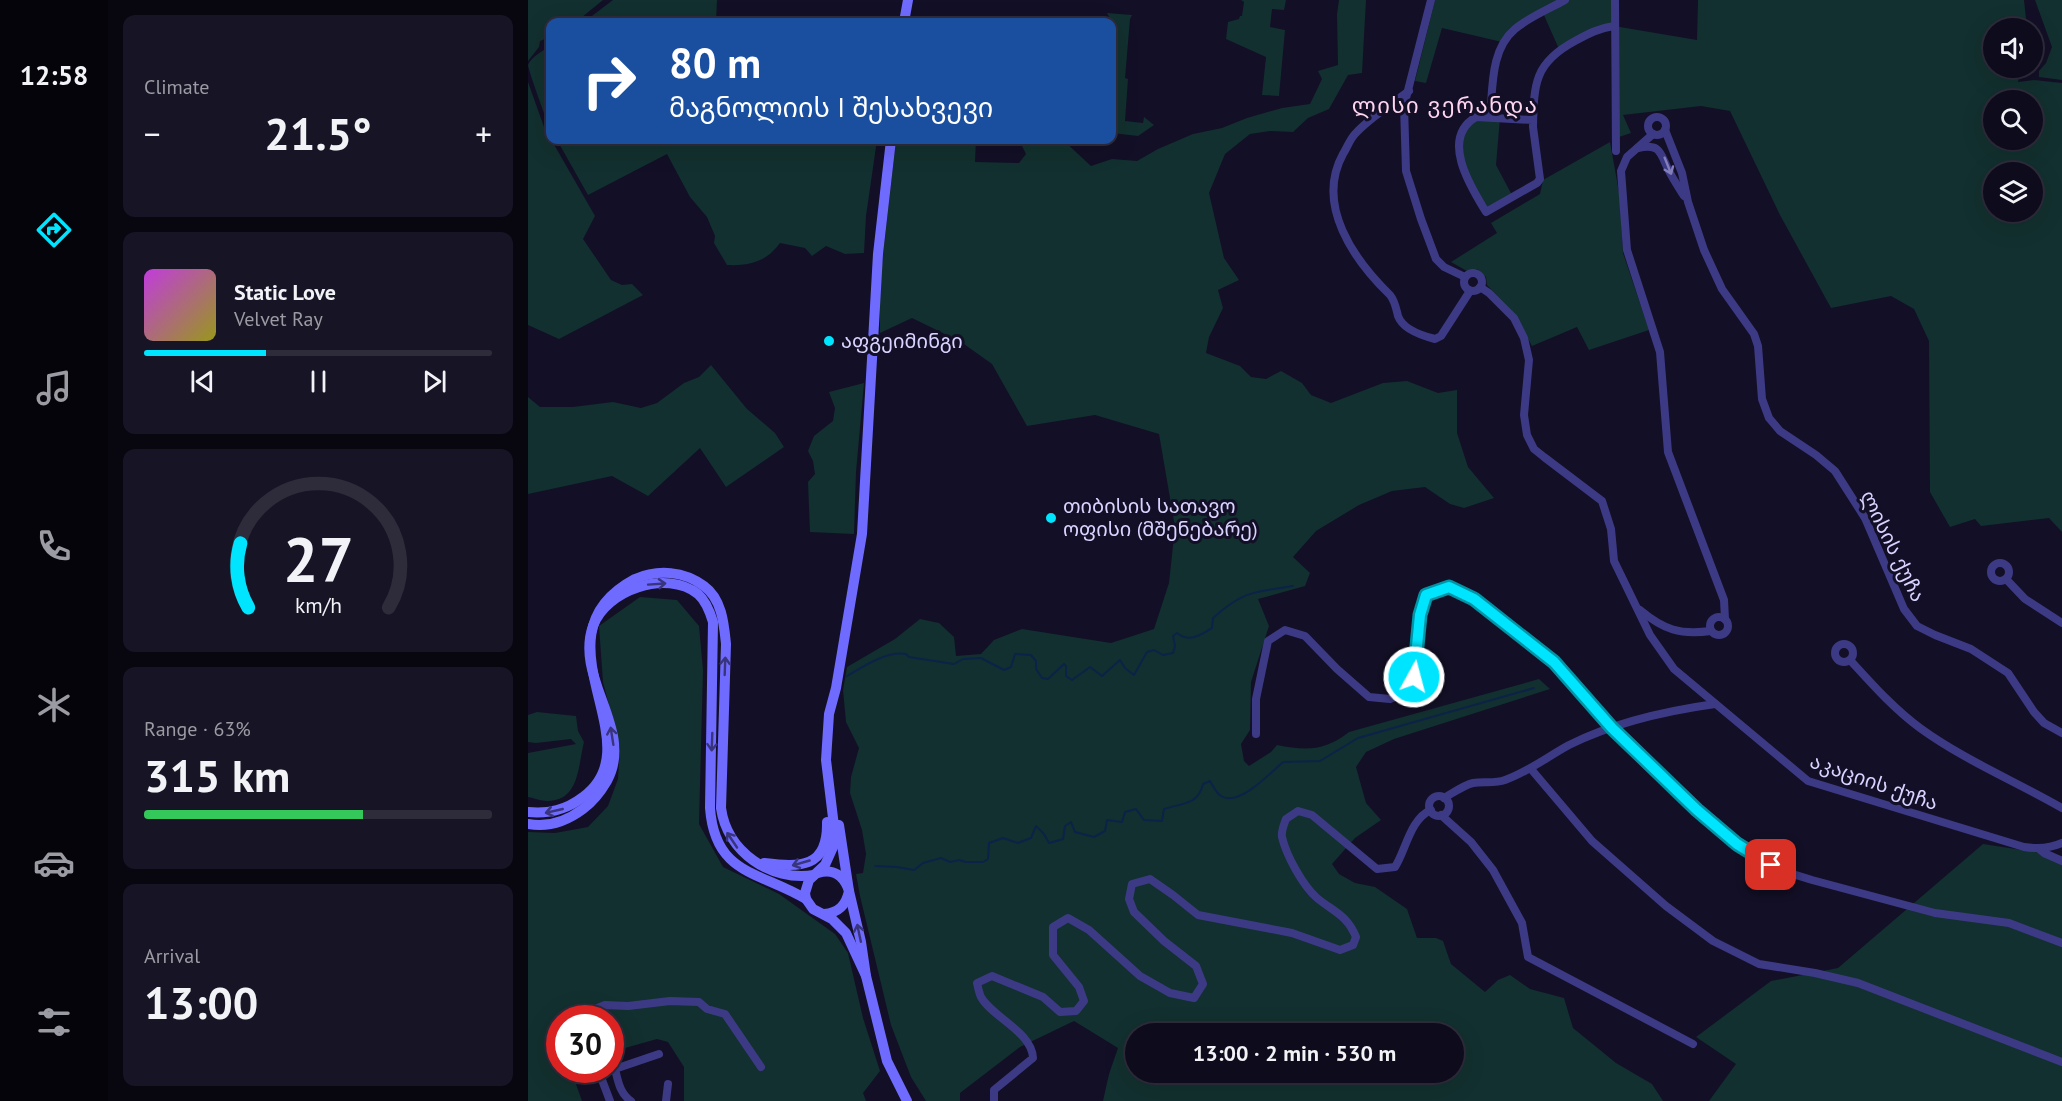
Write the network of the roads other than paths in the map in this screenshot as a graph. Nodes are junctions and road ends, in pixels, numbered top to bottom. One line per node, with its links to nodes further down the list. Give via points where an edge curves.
1 (908, 0): 5 (main road)
2 (1431, 0): 7 (street)
3 (1565, 0): 8 (street, via 1515,29 1504,42 1496,58)
4 (1615, 0): 6 (street)
5 (905, 18)
6 (1614, 26): 9 (street, via 1599,28 1559,49 1542,66); 14 (street)
7 (1409, 91): 16 (street, via 1404,106 1410,189 1436,259); 18 (street, via 1354,135 1337,166 1336,215 1368,275 1394,299 1399,319 1407,328 1436,339)
8 (1490, 117): 9 (street); 9 (street, via 1468,121 1460,137 1466,179 1485,212 1540,179)
9 (1533, 120)
10 (1665, 130): 11 (street); 11 (street, via 1663,119 1654,118 1648,124); 15 (street, ლისის ქუჩა, via 1682,173)
11 (1653, 134): 13 (street)
12 (891, 144): 27 (main road, via 878,254 862,534)
13 (1637, 148): 15 (street, ლისის ქუჩა, one-way to 15, via 1652,147 1661,153); 21 (street, via 1627,157 1621,171 1627,250 1660,352 1668,452 1724,600)
14 (1616, 152)
15 (1688, 202): 31 (street, ლისის ქუჩა, via 1722,289 1754,334 1762,399 1769,418 1780,431 1835,471 1865,518 1909,618 1917,626 1971,649 2008,673 2034,712)
16 (1465, 277): 17 (street, via 1471,273 1478,275); 18 (street, via 1465,287)
17 (1480, 287): 18 (street); 20 (street, via 1514,318 1524,338 1529,360 1524,415 1527,435 1534,449 1602,501 1611,529 1614,561)
18 (1470, 291)
19 (2006, 579): 22 (street, via 2025,598)
20 (1637, 608): 23 (street, via 1675,631); 28 (street, აკაციის ქუჩა, via 1674,669)
21 (1725, 619): 23 (street, via 1713,619); 23 (street, via 1726,632 1718,635)
22 (2062, 623)
23 (1711, 631)
24 (578, 648): 43 (main road, one-way to 24, via 733,843 722,820 726,644 723,617 712,594 706,587 676,573 645,574 607,594 591,609 580,632)
25 (1850, 660): 35 (street, via 1921,729)
26 (579, 664): 37 (main road, one-way to 37, via 604,747 599,778 588,794 559,811)
27 (836, 688): 29 (main road); 45 (main road, via 832,769)
28 (1715, 704): 30 (street, via 1666,711); 41 (street, აკაციის ქუჩა, via 1808,781)
29 (829, 714): 43 (main road, one-way to 43, via 821,753 827,821 823,848 815,858 798,865); 44 (main road, via 826,770 834,835 831,855)
30 (1612, 728): 32 (street, via 1554,662 1474,599 1449,587 1426,595 1420,615 1412,690 1390,699 1369,697 1305,636 1285,630 1268,641 1256,699); 33 (street, via 1569,746); 48 (street, via 1737,844 1783,871 1935,913 2010,923)
31 (2062, 733)
32 (1256, 734)
33 (1531, 769): 34 (street, via 1503,781 1473,783); 53 (street, via 1592,841 1713,941 1759,964 1858,983)
34 (1444, 798): 36 (street, via 1432,799); 38 (street, via 1448,809)
35 (2062, 808)
36 (1431, 810): 38 (street); 63 (street, via 1423,813 1395,867 1377,869 1312,815 1298,811 1286,819 1281,835 1298,876 1316,897 1344,916 1356,937 1353,945 1340,950 1292,933 1198,915 1150,879 1132,884 1128,899 1134,912 1196,966 1203,984 1194,999 1170,993 1140,976 1089,930 1068,918 1053,927 1053,955 1079,987 1084,1001 1076,1011 1060,1012 1043,997 992,976 977,983 980,996 1033,1053 1033,1058 994,1090)
37 (528, 812)
38 (1441, 815): 51 (street, via 1472,842 1493,870 1522,924 1528,957)
39 (528, 824): 46 (main road, one-way to 46, via 548,825 575,815 599,795 609,777 614,743 589,653 593,626 602,611 626,592 648,585 685,588 703,600 713,622 710,808 717,841 738,867)
40 (2062, 843): 41 (street, აკაციის ქუჩა)
41 (2039, 849): 42 (street)
42 (2062, 861)
43 (758, 862): 44 (main road, via 788,876)
44 (816, 874): 45 (main road, via 838,874); 46 (main road, via 806,886)
45 (849, 891): 47 (main road, via 842,908); 49 (main road, one-way to 45)
46 (806, 899): 47 (main road, via 813,909)
47 (824, 914): 49 (main road, via 846,933)
48 (2062, 943)
49 (866, 976): 62 (main road, via 887,1060)
50 (624, 1006): 55 (street, via 699,1002 707,1010 725,1014)
51 (1693, 1044)
52 (659, 1054): 54 (street)
53 (2062, 1062)
54 (624, 1066)
55 (761, 1067)
56 (603, 1083): 59 (street)
57 (619, 1083): 60 (street)
58 (668, 1084): 61 (street)
59 (610, 1101)
60 (631, 1101)
61 (666, 1101)
62 (906, 1101)
63 (994, 1101)

